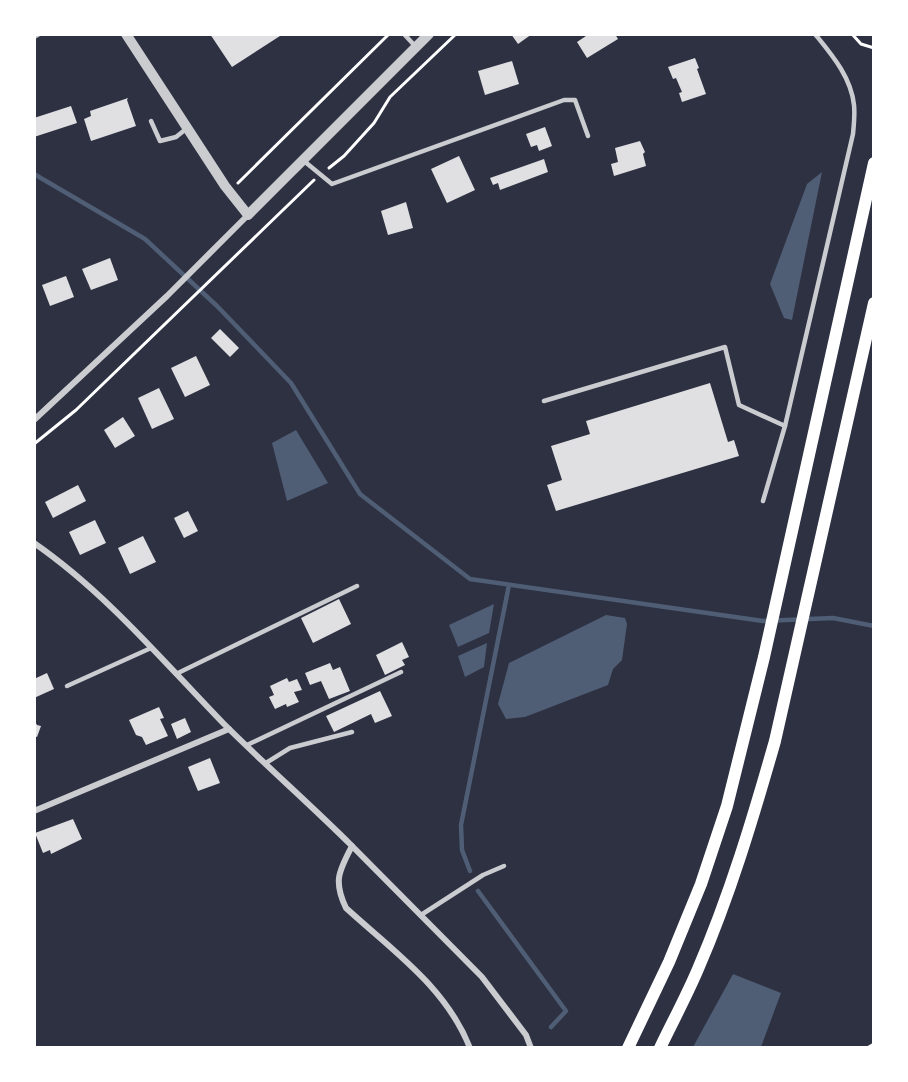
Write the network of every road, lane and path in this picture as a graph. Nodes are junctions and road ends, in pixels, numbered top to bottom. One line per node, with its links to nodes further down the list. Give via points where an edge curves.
1 (39, 34): 9 (lane)
2 (126, 34): 13 (street)
3 (389, 34): 18 (path)
4 (404, 34): 10 (lane)
5 (429, 34): 10 (street)
6 (456, 34): 17 (path, via 390,97 374,123 344,156)
7 (815, 34): 23 (lane, via 848,82 854,105 853,134)
8 (852, 34): 11 (path, via 861,44)
9 (34, 36)
10 (416, 48): 15 (street)
11 (873, 48)
12 (151, 121): 13 (lane, via 160,141 176,137)
13 (188, 128): 18 (street)
14 (588, 136): 17 (lane, via 574,100 564,100 332,184)
15 (304, 161): 17 (lane); 19 (street)
16 (873, 163): 43 (main road, via 783,575 727,806 669,962)
17 (321, 174): 24 (path, via 76,410)
18 (229, 192): 19 (street)
19 (248, 215): 22 (street)
20 (873, 303): 44 (main road, via 772,752 734,876 699,968)
21 (544, 401): 23 (lane, via 724,347 739,405)
22 (34, 420)
23 (786, 426): 25 (lane)
24 (34, 444)
25 (763, 501)
26 (34, 543): 28 (street, via 61,562)
27 (357, 586): 30 (lane)
28 (151, 648): 30 (street); 31 (lane)
29 (402, 672): 34 (lane)
30 (176, 674): 32 (street)
31 (67, 686)
32 (229, 729): 34 (street); 36 (street)
33 (352, 732): 35 (lane, via 290,748)
34 (247, 745): 35 (street)
35 (266, 763): 37 (street)
36 (34, 811)
37 (352, 846): 39 (street); 41 (street, via 338,882 346,908 435,989 456,1017)
38 (504, 866): 39 (lane)
39 (421, 915): 42 (street, via 483,977)
40 (873, 1044): 45 (path)
41 (470, 1047)
42 (531, 1047)
43 (628, 1047)
44 (660, 1047)
45 (867, 1047)

